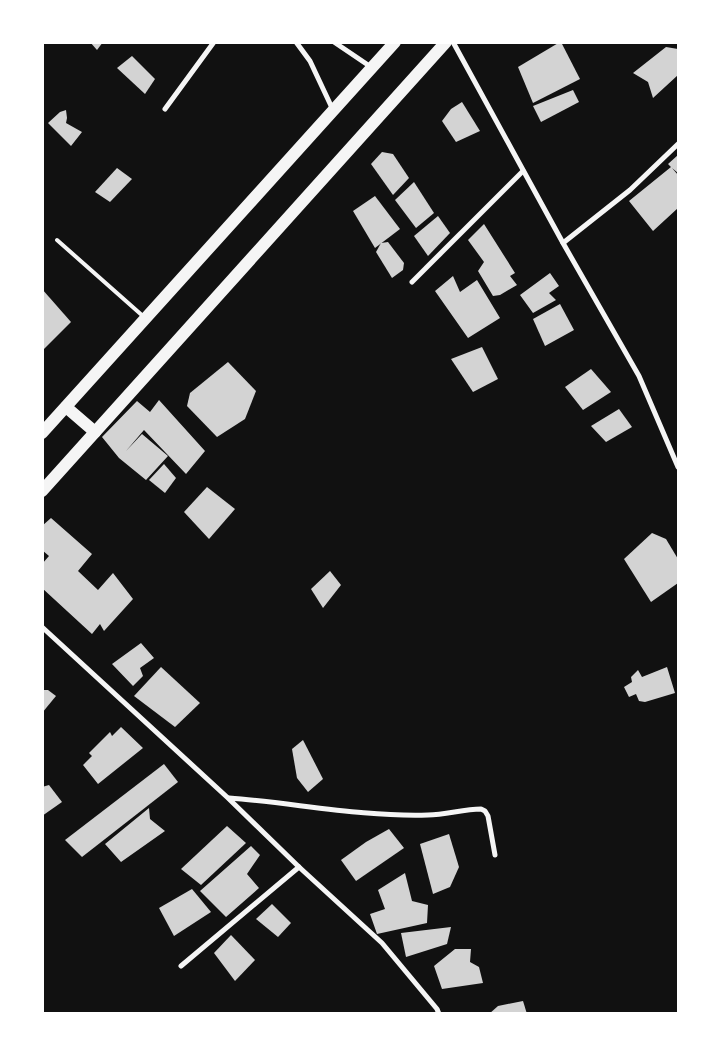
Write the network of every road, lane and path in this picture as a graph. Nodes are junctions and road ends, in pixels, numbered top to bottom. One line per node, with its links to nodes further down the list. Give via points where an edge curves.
1 (214, 42): 8 (street)
2 (296, 42): 9 (street, via 310,61)
3 (334, 42): 7 (street)
4 (395, 42): 7 (main road)
5 (446, 42): 17 (main road)
6 (453, 42): 11 (street)
7 (372, 68): 9 (main road)
8 (165, 109)
9 (334, 110): 15 (main road)
10 (678, 144): 13 (street, via 630,190)
11 (523, 171): 13 (street); 14 (street)
12 (57, 240): 15 (lane)
13 (563, 243): 19 (street, via 639,376)
14 (412, 282)
15 (146, 319): 16 (main road)
16 (66, 407): 17 (main road); 18 (main road)
17 (95, 432): 20 (main road)
18 (42, 433)
19 (678, 467)
20 (42, 490)
21 (42, 627): 22 (street)
22 (228, 798): 23 (street, via 356,813 429,815 481,809 488,816); 24 (street)
23 (495, 855)
24 (298, 867): 25 (street); 26 (street, via 382,943)
25 (181, 966)
26 (439, 1014)

